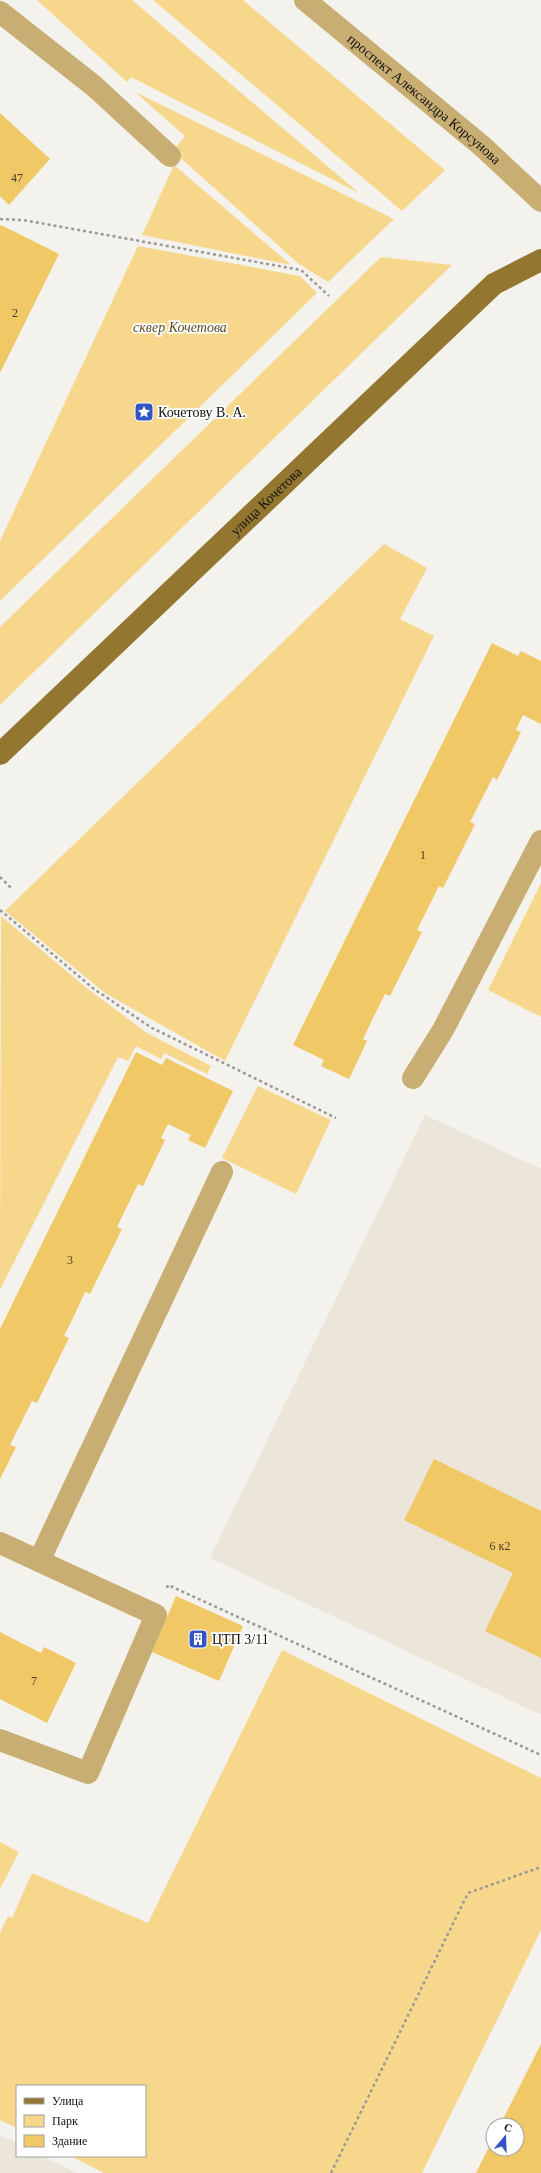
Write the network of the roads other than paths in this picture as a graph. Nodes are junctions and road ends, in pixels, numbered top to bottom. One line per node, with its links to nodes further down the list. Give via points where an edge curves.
1 (305, 0): 4 (street, проспект Александра Корсунова, via 482,146)
2 (0, 12): 3 (street, via 94,86)
3 (170, 156)
4 (541, 201)
5 (541, 260): 6 (main road, улица Кочетова, via 494,284)
6 (0, 754)
7 (541, 841): 8 (street, via 442,1030)
8 (413, 1078)
9 (222, 1172): 11 (street)
10 (0, 1543): 11 (street)
11 (39, 1561): 12 (street, via 156,1615 88,1773)
12 (0, 1740)

